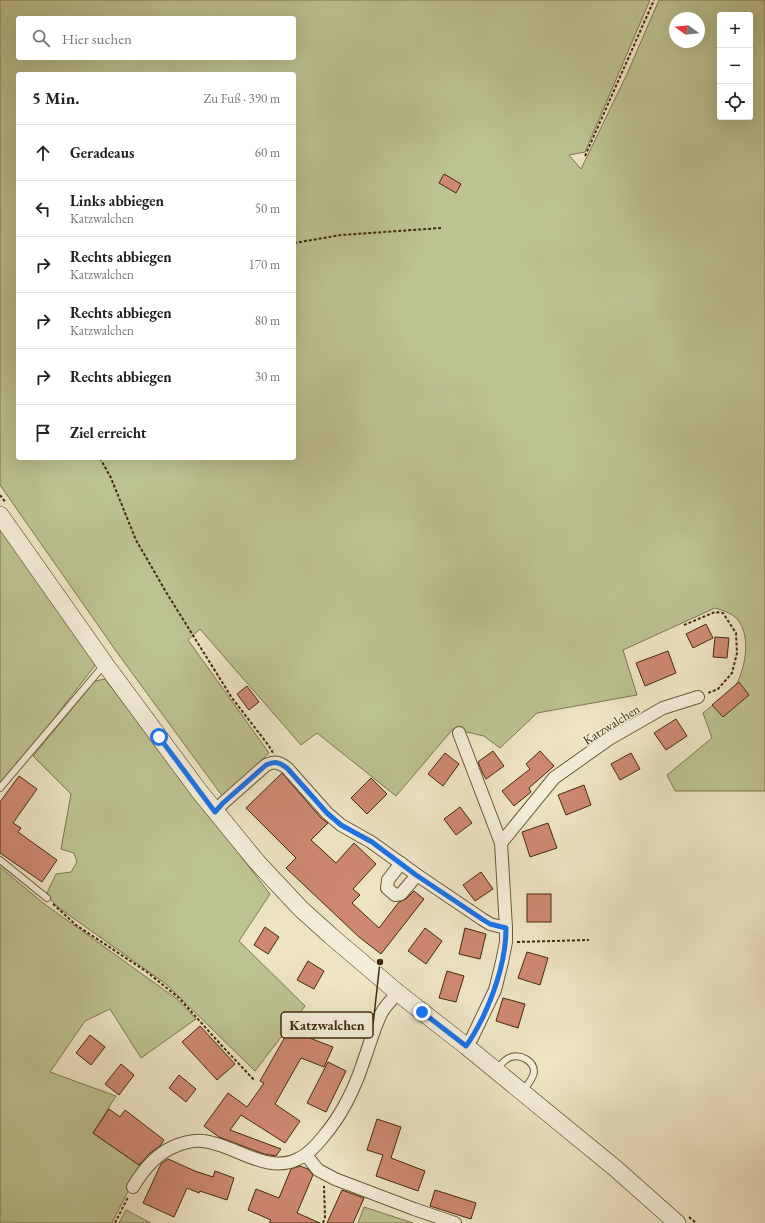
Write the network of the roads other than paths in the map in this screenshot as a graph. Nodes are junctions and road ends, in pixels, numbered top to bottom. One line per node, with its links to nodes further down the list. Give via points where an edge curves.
1 (5, 511): 2 (street)
2 (105, 664): 5 (lane); 6 (street)
3 (698, 697): 7 (street, Katzwalchen, via 663,708 609,739 554,778)
4 (459, 733): 7 (street)
5 (0, 788)
6 (215, 812): 9 (street, via 266,765 280,762 341,825 372,842); 13 (street, via 301,909)
7 (501, 843): 12 (street)
8 (0, 860): 11 (lane)
9 (401, 863): 10 (street); 10 (street, via 388,880 387,888 396,895 401,894)
10 (416, 875): 12 (street, via 490,924)
11 (46, 898)
12 (506, 928): 14 (street, via 506,942 495,990)
13 (398, 993): 14 (street); 17 (street, via 378,1021 348,1100 325,1135)
14 (466, 1046): 15 (street)
15 (496, 1071): 16 (street); 16 (lane, via 509,1057 525,1058 534,1070 533,1077)
16 (522, 1092): 19 (street)
17 (306, 1155): 18 (street, via 288,1163 278,1164 212,1142 190,1142 166,1150 157,1156 140,1175); 20 (street, via 318,1170 335,1179)
18 (134, 1187)
19 (681, 1218)
20 (454, 1223)

